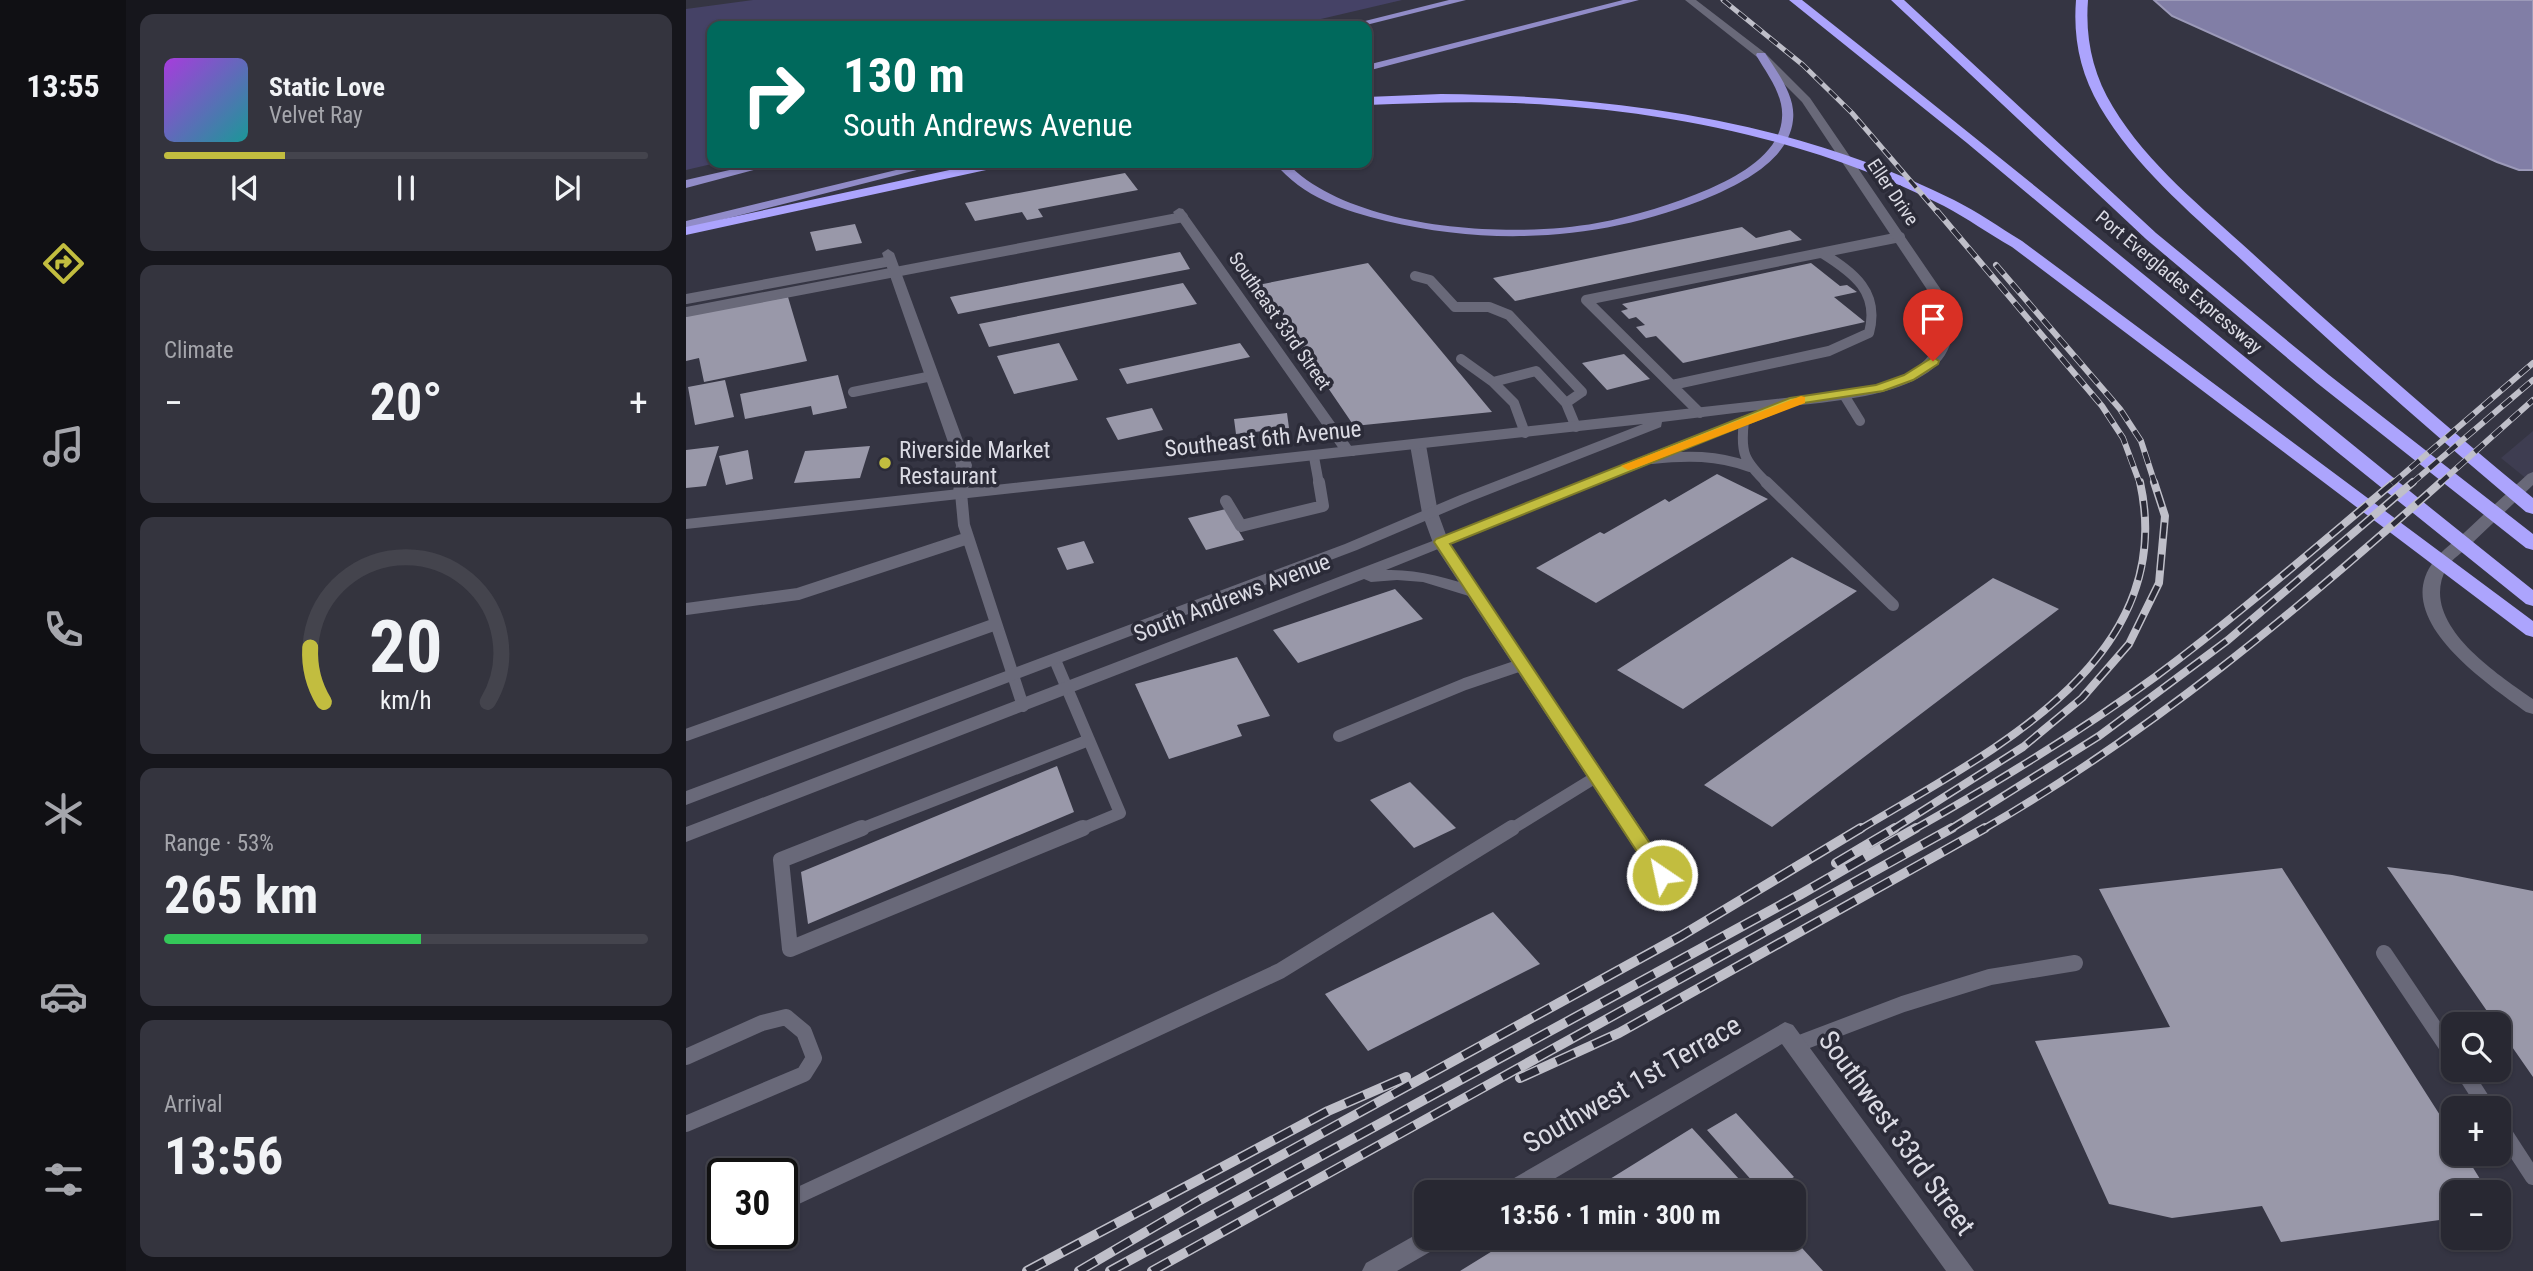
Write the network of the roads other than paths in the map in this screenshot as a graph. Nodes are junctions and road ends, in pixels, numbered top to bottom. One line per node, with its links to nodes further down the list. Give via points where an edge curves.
1 (1461, 0): 8 (main road)
2 (1595, 0): 10 (main road)
3 (1689, 0): 9 (street, Eller Drive)
4 (1797, 0): 57 (highway, Port Everglades Expressway)
5 (1898, 0): 54 (highway, Port Everglades Expressway, via 2151,236)
6 (2082, 0): 49 (highway, via 2080,38 2085,61 2125,135 2227,238)
7 (1630, 1): 11 (main road)
8 (1371, 21)
9 (1761, 55): 16 (main road, via 1787,106 1787,125 1776,147 1732,183 1646,215 1536,231 1429,228 1332,199 1304,185); 21 (street, Eller Drive, via 1818,115)
10 (1372, 56)
11 (1372, 67)
12 (1372, 101): 61 (highway, via 1573,103 1689,118 1863,165 1946,201 2017,244)
13 (753, 168): 17 (main road)
14 (917, 168): 19 (main road)
15 (977, 168): 20 (highway)
16 (1286, 168)
17 (686, 184)
18 (1181, 215): 23 (lane); 42 (street, Southeast 33rd Street)
19 (686, 225)
20 (686, 231)
21 (1900, 237): 22 (lane); 32 (street, Eller Drive, via 1945,309 1942,349 1909,377)
22 (1822, 253): 30 (lane, via 1843,267 1871,299 1875,318 1869,333 1829,351); 30 (lane, via 1586,300)
23 (891, 262): 25 (lane); 26 (lane); 28 (street)
24 (1415, 276): 34 (lane, via 1430,280 1455,307 1489,307 1509,315 1582,392)
25 (686, 299)
26 (686, 312)
27 (1461, 359): 29 (lane)
28 (932, 376): 31 (lane); 47 (street, via 964,465)
29 (1493, 382): 34 (lane, via 1536,372); 40 (lane, via 1514,403)
30 (1672, 385): 35 (lane)
31 (853, 392)
32 (1844, 395): 33 (street, Southeast 6th Avenue); 38 (lane)
33 (1794, 401): 35 (street, Southeast 6th Avenue); 37 (street, South Andrews Avenue)
34 (1566, 402): 39 (lane)
35 (1700, 413): 36 (street, Southeast 6th Avenue)
36 (1679, 415): 39 (street, Southeast 6th Avenue); 50 (street, South Andrews Avenue)
37 (1744, 421): 44 (street, South Andrews Avenue); 45 (lane, via 1741,447)
38 (1860, 421)
39 (1576, 427): 40 (street, Southeast 6th Avenue)
40 (1525, 433): 41 (street, Southeast 6th Avenue)
41 (1418, 445): 42 (street, Southeast 6th Avenue); 50 (street)
42 (1349, 453): 43 (street, Southeast 6th Avenue)
43 (1314, 457): 47 (street, Southeast 6th Avenue); 48 (lane, via 1323,506 1241,526)
44 (1641, 461): 45 (lane, via 1703,454); 53 (street, South Andrews Avenue)
45 (1750, 467): 58 (lane)
46 (2533, 477): 67 (street, via 2440,564 2433,574 2430,597 2440,623 2463,653)
47 (961, 492): 51 (street, Southeast 6th Avenue); 52 (lane)
48 (1226, 500)
49 (2533, 508)
50 (1430, 513): 53 (street); 62 (street, South Andrews Avenue)
51 (686, 524)
52 (968, 538): 59 (lane, via 798,594); 60 (lane)
53 (1441, 542): 55 (street, South Andrews Avenue); 56 (street)
54 (2533, 544)
55 (1337, 583): 56 (street, via 1403,574); 65 (street, South Andrews Avenue)
56 (1472, 592): 63 (street)
57 (2533, 600)
58 (1893, 605)
59 (686, 609)
60 (996, 624): 64 (lane); 68 (lane)
61 (2533, 631)
62 (1055, 660): 64 (street, South Andrews Avenue); 65 (lane)
63 (1521, 665): 69 (lane); 71 (street)
64 (1013, 676): 66 (lane); 72 (street, South Andrews Avenue)
65 (1067, 689): 66 (street, South Andrews Avenue); 70 (lane)
66 (1023, 706): 73 (street, South Andrews Avenue)
67 (2533, 708)
68 (686, 735)
69 (1339, 736)
70 (1089, 740): 70 (lane, via 1121,813 790,949 781,860)
71 (1596, 777): 74 (street); 84 (lane, via 1280,971)
72 (686, 797)
73 (686, 835)
74 (1662, 875)
75 (2384, 953): 78 (lane)
76 (2075, 963): 77 (lane, via 1990,976)
77 (1790, 1038): 83 (street, Southwest 1st Terrace); 87 (street, Southwest 33rd Street)
78 (2441, 1038)
79 (686, 1057): 80 (lane, via 786,1017 804,1032 814,1058 804,1074)
80 (686, 1124)
81 (2511, 1143): 82 (lane)
82 (2533, 1177)
83 (1533, 1180)
84 (798, 1196)
85 (1414, 1248): 86 (street)
86 (1375, 1271)
87 (1961, 1271)

